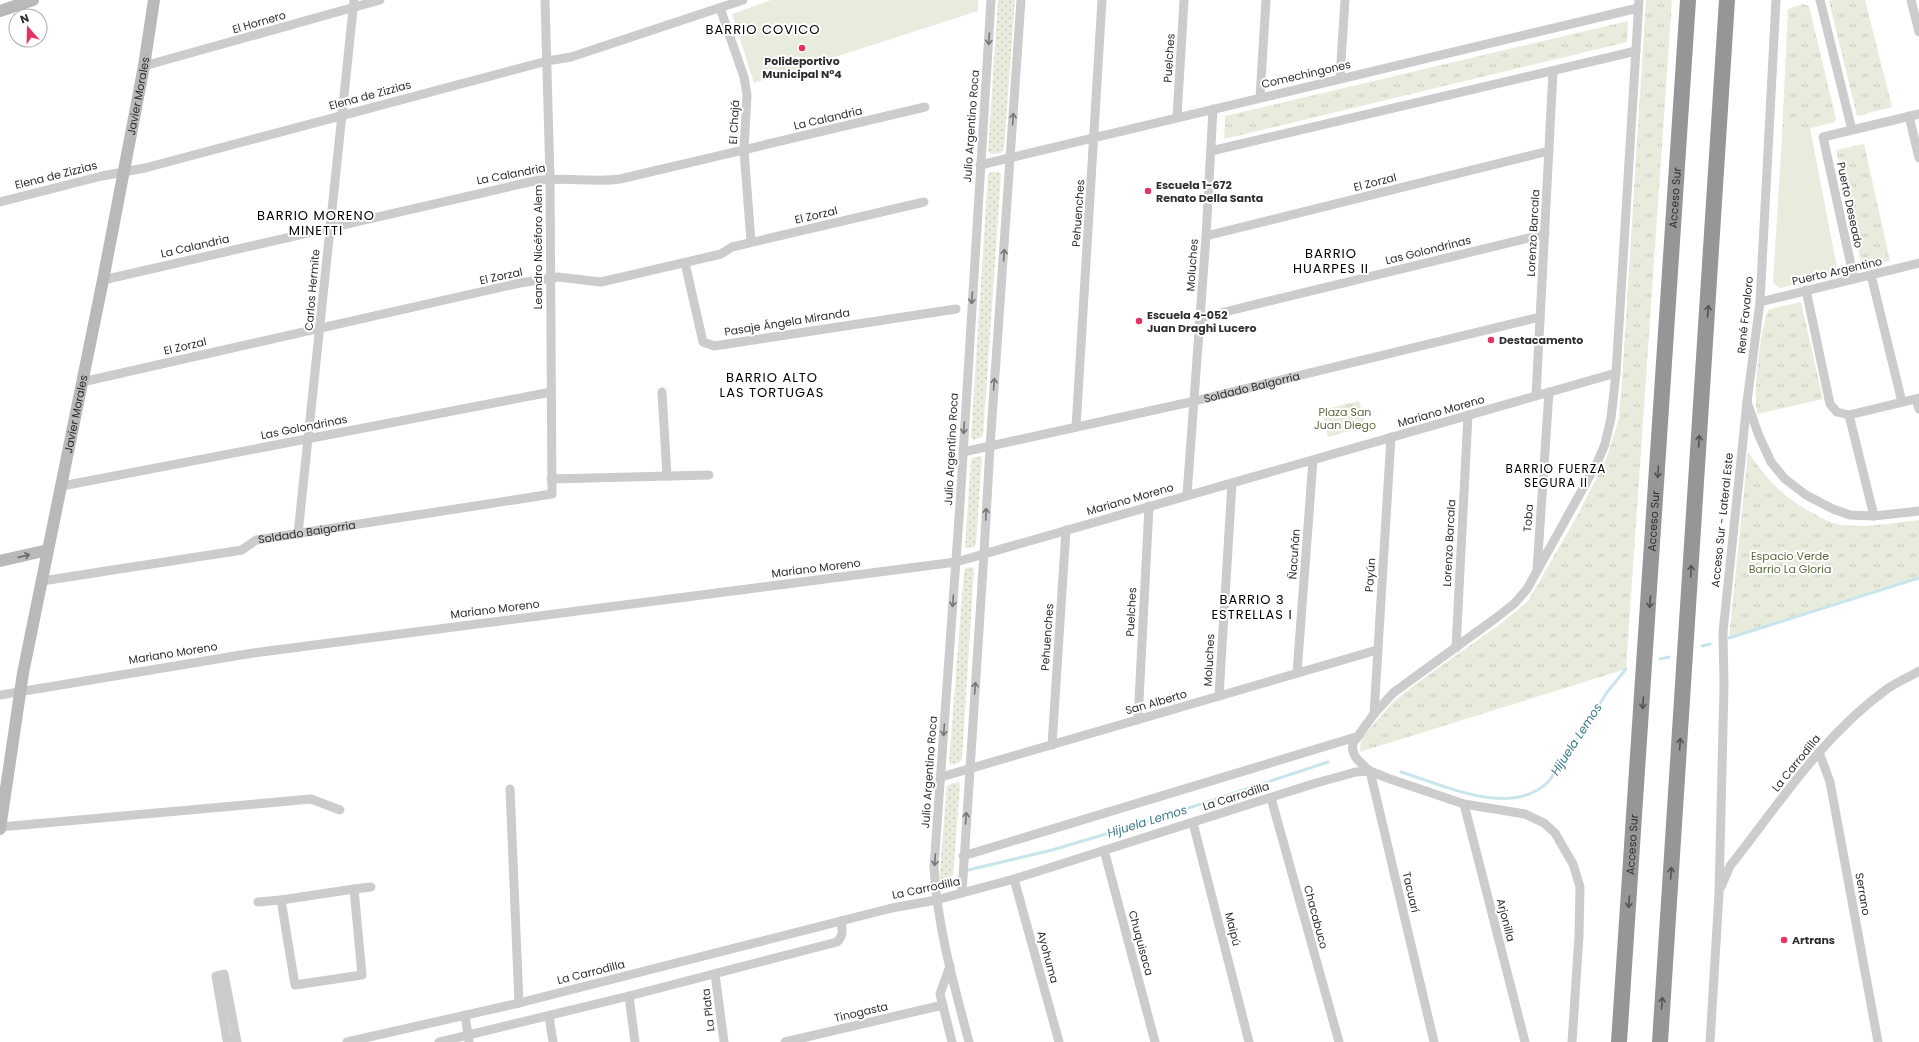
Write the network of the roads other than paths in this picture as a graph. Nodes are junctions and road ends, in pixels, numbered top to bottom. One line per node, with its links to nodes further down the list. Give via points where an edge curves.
1 (33, 0): 22 (street)
2 (154, 0): 26 (street, Javier Morales)
3 (380, 0): 19 (street, El Hornero)
4 (545, 0): 25 (street, Leandro Nicéforo Alem)
5 (743, 0): 21 (street, Elena de Zizzias)
6 (991, 0): 44 (street, Julio Argentino Roca, one-way to 44)
7 (1021, 0): 41 (street, one-way to 7)
8 (1102, 0): 37 (street, Pehuenches)
9 (1184, 0): 35 (street, Puelches)
10 (1266, 0): 29 (street)
11 (1345, 0): 28 (street)
12 (1681, 0): 81 (highway, via 1656,370)
13 (1688, 0): 81 (highway, Acceso Sur)
14 (1727, 0): 43 (highway)
15 (1737, 0): 43 (highway, via 1732,64)
16 (1776, 0): 60 (street, René Favaloro)
17 (1820, 0): 36 (street)
18 (1911, 0): 23 (street)
19 (354, 4): 26 (street, El Hornero); 33 (street, Carlos Hermite)
20 (1638, 4): 24 (street); 28 (street, Comechingones)
21 (720, 8): 25 (street, Elena de Zizzias, via 570,57); 38 (street, El Chajá, via 744,77 747,95)
22 (0, 11)
23 (1919, 32)
24 (1636, 51): 27 (street); 65 (street)
25 (547, 61): 33 (street, Elena de Zizzias); 46 (street, Leandro Nicéforo Alem)
26 (144, 66): 45 (street, Javier Morales)
27 (1554, 71): 39 (street); 40 (street, Lorenzo Barcala)
28 (1340, 78): 29 (street, Comechingones)
29 (1260, 97): 31 (street, Comechingones)
30 (925, 107): 38 (street, La Calandria)
31 (1212, 109): 35 (street, Comechingones); 39 (street, Moluches)
32 (1919, 114): 34 (street)
33 (342, 115): 45 (street, Elena de Zizzias); 49 (street, Carlos Hermite)
34 (1908, 116): 36 (street); 42 (street)
35 (1177, 117): 37 (street, Comechingones)
36 (1852, 130): 57 (street, Puerto Deseado, via 1823,136)
37 (1095, 137): 41 (street, Comechingones); 78 (street, Pehuenches)
38 (744, 150): 46 (street, La Calandria, via 620,179); 52 (street, El Chajá)
39 (1211, 151): 51 (street, Moluches)
40 (1549, 151): 50 (street, Lorenzo Barcala); 51 (street, El Zorzal)
41 (1010, 158): 44 (street, Comechingones); 82 (street, one-way to 41)
42 (1919, 158)
43 (1718, 164): 160 (highway, one-way to 43)
44 (980, 165): 83 (street, Julio Argentino Roca, one-way to 83)
45 (124, 172): 47 (street, Elena de Zizzias); 58 (street, Javier Morales)
46 (550, 178): 49 (street, La Calandria); 56 (street, Leandro Nicéforo Alem)
47 (0, 202)
48 (924, 202): 52 (street, El Zorzal)
49 (330, 227): 58 (street, La Calandria); 64 (street, Carlos Hermite)
50 (1545, 234): 62 (street, Lorenzo Barcala); 63 (street, Las Golondrinas)
51 (1206, 236): 63 (street, Moluches)
52 (751, 242): 53 (street, El Zorzal, via 732,246 721,254)
53 (685, 263): 56 (street, El Zorzal, via 601,282); 61 (street, Pasaje Ángela Miranda, via 703,342 714,346)
54 (1918, 266): 55 (street, Puerto Argentino)
55 (1871, 275): 57 (street, Puerto Argentino); 74 (street)
56 (549, 278): 64 (street, El Zorzal); 67 (street, Leandro Nicéforo Alem)
57 (1854, 279): 59 (street, Puerto Argentino)
58 (103, 280): 66 (street, Javier Morales)
59 (1806, 290): 60 (street, Puerto Argentino); 76 (street, via 1830,404 1837,412)
60 (1760, 302): 73 (street, René Favaloro)
61 (956, 309)
62 (1540, 316): 70 (street, Lorenzo Barcala); 72 (street, Soldado Baigorria)
63 (1200, 318): 72 (street, Moluches)
64 (320, 328): 66 (street, El Zorzal); 80 (street, Carlos Hermite)
65 (1616, 373): 69 (street, Mariano Moreno); 101 (street, via 1605,444)
66 (82, 382): 89 (street, Javier Morales)
67 (551, 392): 80 (street, Las Golondrinas); 87 (street, Leandro Nicéforo Alem)
68 (662, 392): 86 (street)
69 (1549, 392): 70 (street, Mariano Moreno); 101 (street, Toba)
70 (1536, 396): 77 (street, Mariano Moreno)
71 (1918, 399): 74 (street); 75 (street)
72 (1195, 401): 78 (street, Soldado Baigorria); 91 (street, Moluches)
73 (1747, 402): 94 (street, René Favaloro, via 1771,462 1785,479 1806,495 1833,509 1850,515); 130 (street, Acceso Sur - Lateral Este, via 1725,607)
74 (1902, 402): 76 (street)
75 (1919, 409)
76 (1848, 415): 94 (street)
77 (1468, 416): 79 (street, Mariano Moreno); 103 (street, Lorenzo Barcala)
78 (1076, 427): 82 (street, Soldado Baigorria)
79 (1392, 437): 84 (street, Mariano Moreno); 104 (street, Payún)
80 (308, 438): 89 (street, Las Golondrinas); 96 (street, Carlos Hermite)
81 (1660, 441): 159 (highway, Acceso Sur, one-way to 159)
82 (990, 447): 83 (street, Soldado Baigorria); 98 (street, one-way to 82)
83 (962, 452): 100 (street, Julio Argentino Roca)
84 (1313, 460): 88 (street, Mariano Moreno); 106 (street, Ñacuñán)
85 (709, 475): 86 (street)
86 (667, 476): 87 (street)
87 (551, 478): 90 (street, Leandro Nicéforo Alem)
88 (1232, 483): 91 (street, Mariano Moreno); 109 (street, Moluches)
89 (62, 486): 97 (street, Javier Morales)
90 (552, 494): 96 (street, Soldado Baigorria)
91 (1187, 495): 92 (street, Mariano Moreno)
92 (1148, 506): 95 (street, Mariano Moreno); 111 (street, Puelches)
93 (1919, 511): 94 (street, René Favaloro)
94 (1874, 516)
95 (1066, 530): 98 (street, Mariano Moreno); 113 (street, Pehuenches)
96 (298, 534): 102 (street, Soldado Baigorria, via 256,540 242,550)
97 (48, 550): 99 (street, one-way to 97); 102 (street, Javier Morales)
98 (984, 553): 100 (street, Mariano Moreno); 115 (street, one-way to 98)
99 (0, 561)
100 (956, 562): 107 (street, Mariano Moreno, via 315,644); 117 (street, Julio Argentino Roca, one-way to 117)
101 (1537, 574): 103 (street, via 1514,603)
102 (42, 582): 107 (street, Javier Morales)
103 (1456, 648): 110 (street, via 1393,693)
104 (1377, 650): 106 (street, San Alberto); 110 (street, Payún)
105 (1919, 671): 114 (street, La Carrodilla, via 1888,688 1866,705)
106 (1297, 673): 109 (street, San Alberto)
107 (20, 691): 108 (street, Mariano Moreno); 123 (street, Javier Morales)
108 (0, 695)
109 (1219, 696): 111 (street, San Alberto)
110 (1374, 714): 112 (street)
111 (1138, 720): 113 (street, San Alberto)
112 (1356, 737): 116 (street, via 1352,748 1353,754); 125 (street, La Carrodilla)
113 (1052, 745): 115 (street, San Alberto)
114 (1819, 752): 130 (street, La Carrodilla, via 1730,866); 162 (street, Serrano, via 1830,782)
115 (970, 769): 117 (street, San Alberto); 125 (street, one-way to 115)
116 (1370, 771): 119 (street, La Carrodilla, via 1356,772); 120 (street); 156 (street, Tacuarí)
117 (941, 776): 132 (street, Julio Argentino Roca, one-way to 132, via 934,867)
118 (510, 789): 138 (street)
119 (1271, 798): 122 (street, La Carrodilla); 155 (street, Chacabuco)
120 (1464, 804): 157 (street, Arjonilla); 158 (street, via 1525,814 1544,823 1563,844 1573,864 1580,887)
121 (340, 810): 123 (street, via 311,799)
122 (1193, 822): 124 (street, La Carrodilla); 154 (street, Maipú)
123 (0, 828)
124 (1104, 850): 126 (street, La Carrodilla); 153 (street, Chuquisaca)
125 (963, 856): 129 (street)
126 (1014, 879): 129 (street, La Carrodilla); 152 (street, Ayohuma)
127 (371, 887): 128 (street)
128 (354, 889): 131 (street); 131 (street, via 362,975 356,976 295,985)
129 (962, 893): 132 (street, La Carrodilla)
130 (1719, 894): 161 (street, Acceso Sur - Lateral Este)
131 (281, 900): 133 (street)
132 (936, 900): 134 (street, La Carrodilla); 135 (street, Julio Argentino Roca)
133 (258, 902)
134 (841, 921): 136 (street, via 842,938 837,942); 138 (street, La Carrodilla)
135 (950, 966): 139 (street, via 940,990); 151 (street, Julio Argentino Roca)
136 (716, 974): 137 (street); 148 (street, La Plata)
137 (629, 996): 141 (street); 147 (street)
138 (519, 1003): 140 (street, La Carrodilla)
139 (943, 1005): 149 (street, Tinogasta); 150 (street)
140 (465, 1015): 142 (street); 144 (street, La Carrodilla)
141 (549, 1016): 142 (street); 146 (street)
142 (469, 1039): 145 (street)
143 (237, 1040): 143 (street, via 224,974 216,976 227,1040)
144 (347, 1042)
145 (439, 1042)
146 (552, 1042)
147 (635, 1042)
148 (724, 1042)
149 (785, 1042)
150 (952, 1042)
151 (968, 1042)
152 (1059, 1042)
153 (1155, 1042)
154 (1249, 1042)
155 (1339, 1042)
156 (1434, 1042)
157 (1525, 1042)
158 (1572, 1042)
159 (1619, 1042)
160 (1660, 1042)
161 (1710, 1042)
162 (1878, 1042)

